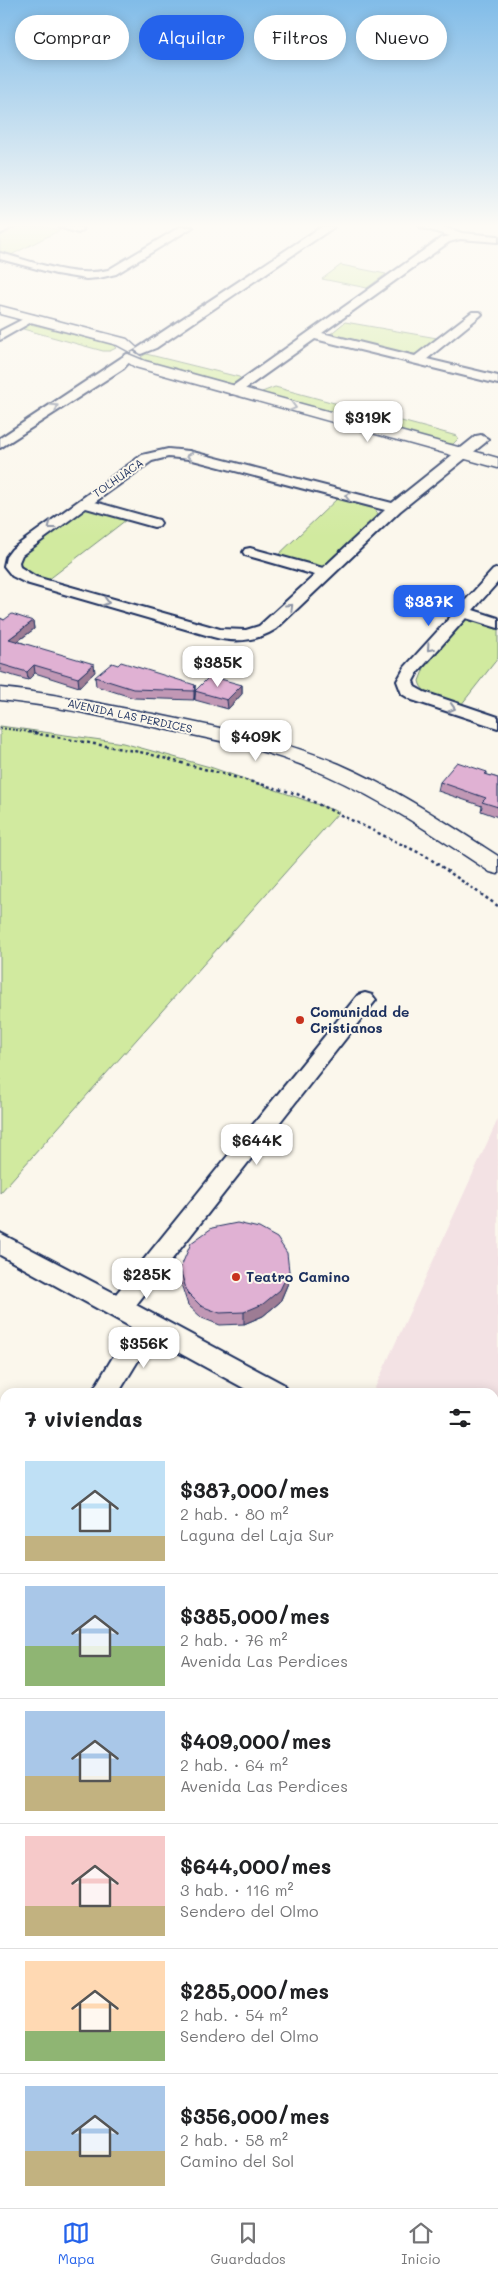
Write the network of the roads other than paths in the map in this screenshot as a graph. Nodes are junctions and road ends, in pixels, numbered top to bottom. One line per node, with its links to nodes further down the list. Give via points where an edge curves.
1 (3, 330): 7 (street)
2 (77, 330): 9 (street, via 122,342)
3 (153, 330): 9 (street, via 136,341)
4 (174, 330): 9 (street, via 152,345)
5 (328, 330): 8 (street)
6 (456, 330): 11 (street)
7 (30, 334)
8 (320, 336): 11 (street); 14 (street)
9 (127, 353): 10 (street); 15 (street, via 140,364); 16 (street, one-way to 9, via 120,365); 16 (street, via 106,361 9,422)
10 (168, 355)
11 (418, 360): 13 (street)
12 (234, 372): 14 (street)
13 (498, 380)
14 (264, 381): 15 (street)
15 (240, 393): 20 (street, one-way to 20)
16 (29, 425): 18 (street)
17 (472, 437): 19 (street); 20 (street)
18 (0, 444)
19 (498, 444)
20 (459, 452): 21 (street); 23 (street)
21 (498, 463)
22 (83, 502): 23 (street, TOLHUACA, one-way to 22, via 189,455 168,453 148,458); 24 (street); 26 (street, TOLHUACA, one-way to 26, via 17,552 11,560 14,572 31,580 219,634 236,636 257,634 267,629)
23 (389, 507): 26 (street, TOLHUACA)
24 (154, 523)
25 (250, 552): 26 (street)
26 (325, 573)
27 (498, 573): 28 (street)
28 (463, 612): 29 (street); 31 (street, one-way to 31, via 405,681 408,690 434,703)
29 (498, 623)
30 (0, 694): 32 (street, AVENIDA LAS PERDICES, via 52,700 169,723 247,741 308,760 366,786)
31 (498, 723)
32 (498, 867)
33 (365, 1000): 35 (street)
34 (0, 1243): 35 (street)
35 (119, 1308): 36 (street)
36 (147, 1323): 37 (street); 38 (street)
37 (107, 1388)
38 (267, 1388)

